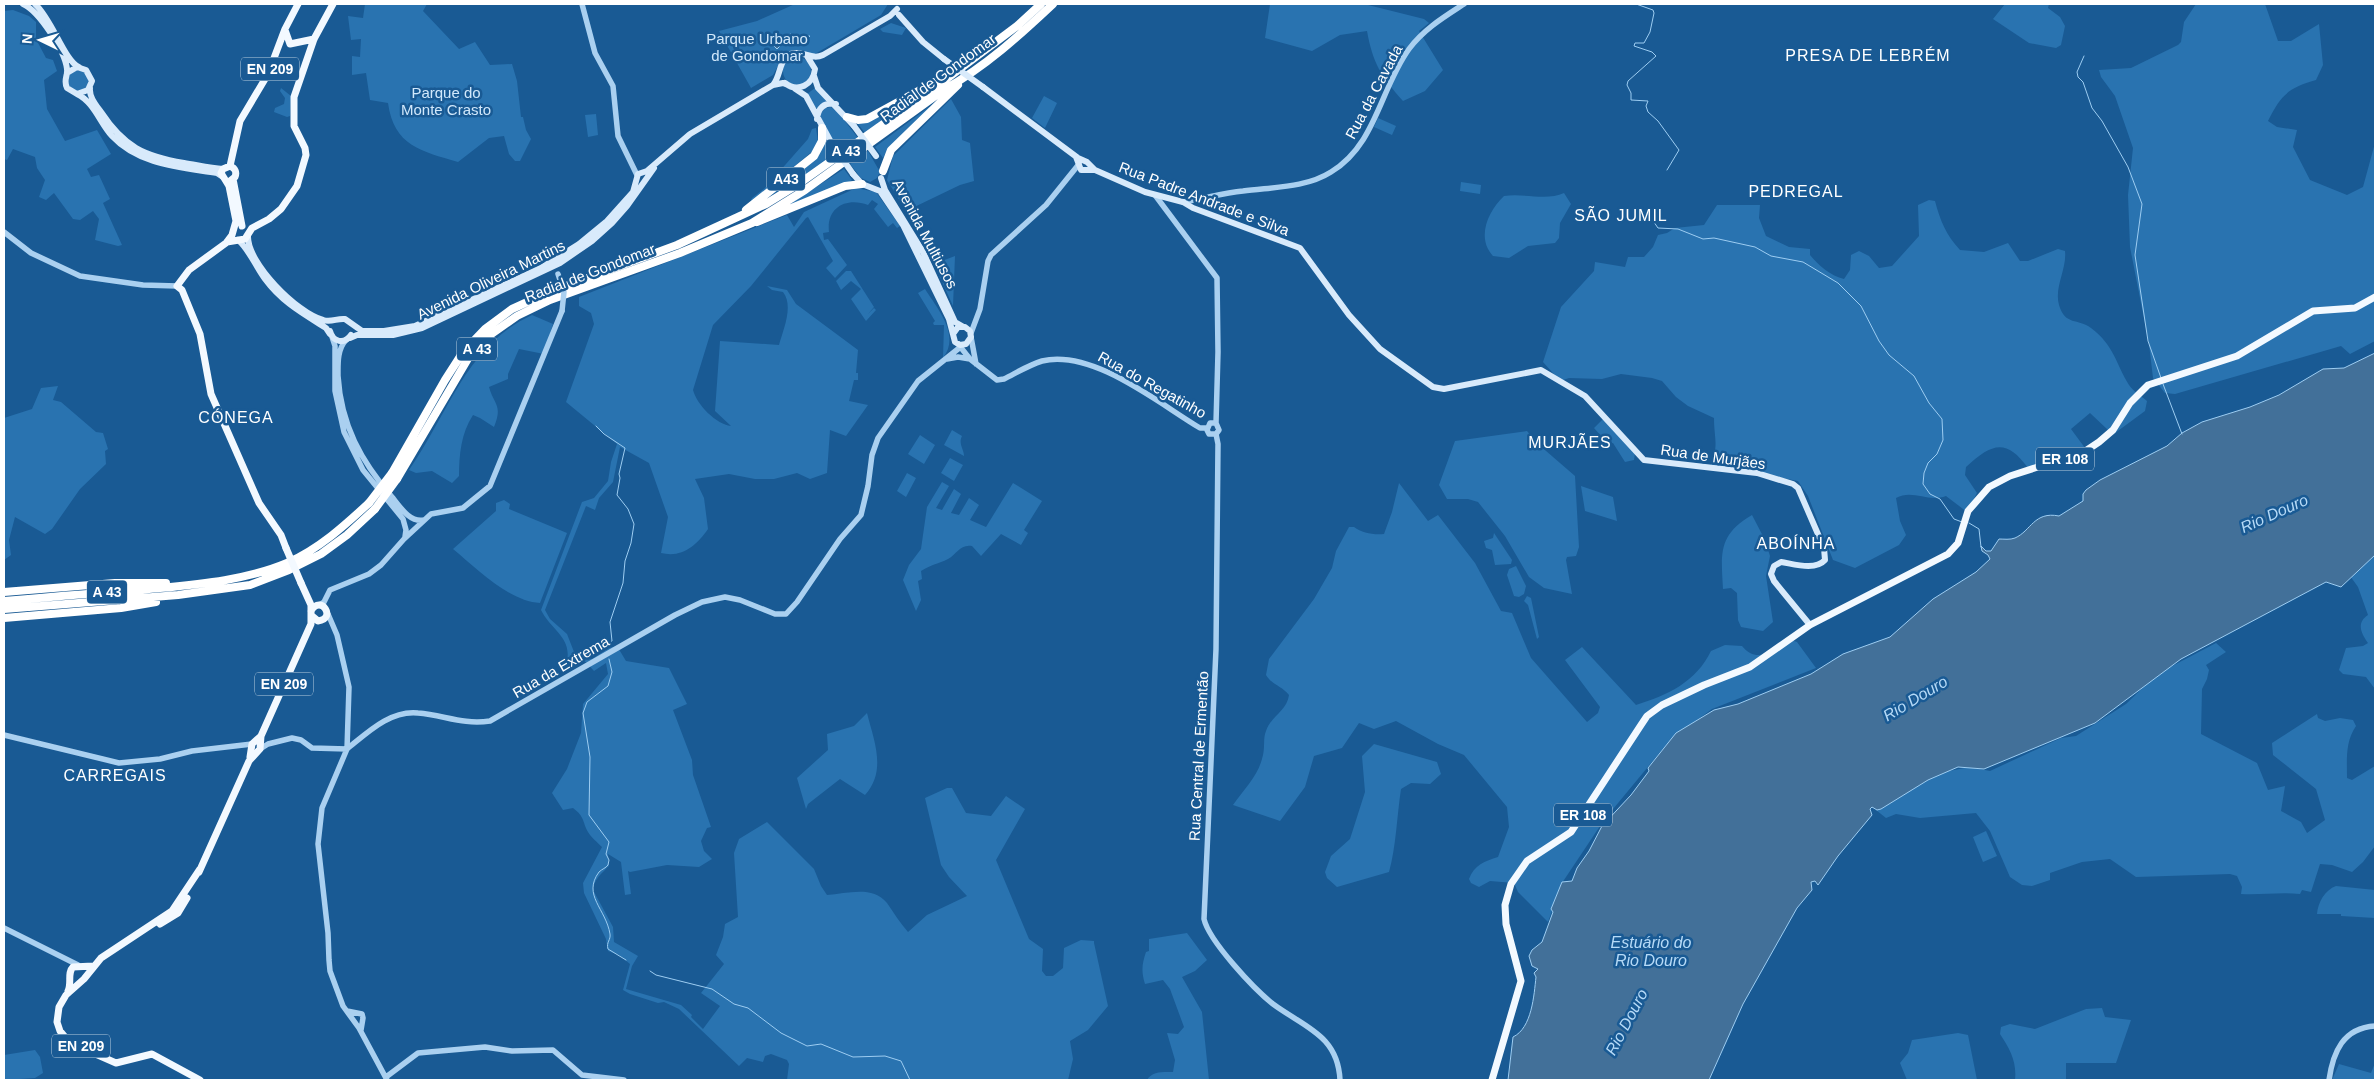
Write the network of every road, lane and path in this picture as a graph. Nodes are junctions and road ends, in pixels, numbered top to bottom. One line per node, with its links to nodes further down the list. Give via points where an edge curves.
1 (23, 4): 18 (main road, via 35,11 45,23 65,62)
2 (35, 4): 14 (main road, via 50,22 70,61)
3 (298, 4): 10 (main road, EN 209)
4 (333, 4): 11 (main road)
5 (582, 4): 31 (street, via 595,53 613,86 618,136)
6 (1041, 4): 17 (highway, Radial de Gondomar / A 43, via 1017,26)
7 (1053, 4): 19 (highway, Radial de Gondomar / A 43)
8 (1464, 4): 36 (street, Rua da Cavada, via 1430,27 1408,50 1364,140 1339,167 1304,183)
9 (895, 12): 13 (main road); 29 (main road, Rua Padre Andrade e Silva, bridge, via 923,42 1076,156)
10 (285, 29): 11 (main road, via 290,44); 28 (main road, EN 209, via 268,74 240,121)
11 (314, 39): 40 (main road, via 294,97 294,126 306,148 297,186 281,209)
12 (806, 55): 13 (main road, via 814,58); 15 (main road, via 796,53 786,57); 16 (main road, via 813,64)
13 (823, 56): 16 (main road, via 816,62)
14 (80, 68): 18 (main road, via 73,68); 22 (main road, via 90,75)
15 (780, 72): 20 (main road); 21 (main road)
16 (814, 72): 21 (main road, via 812,80 804,86); 24 (main road, via 818,88)
17 (953, 72): 25 (highway, via 867,119); 37 (highway, Radial de Gondomar / A 43, via 941,84 800,183)
18 (67, 73): 23 (main road, via 66,88)
19 (964, 79): 30 (highway, via 891,150); 38 (highway, Radial de Gondomar / A 43)
20 (773, 85): 21 (main road, via 782,83); 31 (main road, Avenida Oliveira Martins, via 674,145)
21 (790, 86): 26 (main road, via 806,96)
22 (90, 87): 23 (main road); 28 (main road, via 90,96 109,124 129,145 161,158)
23 (78, 94): 32 (main road, via 90,104 112,135 136,155 159,163 217,173)
24 (836, 104): 25 (main road, Avenida Multiusos); 26 (main road, via 821,107)
25 (847, 117): 30 (main road, Avenida Multiusos, bridge, via 876,156)
26 (817, 120): 27 (main road, Avenida Multiusos)
27 (822, 128): 34 (main road, Avenida Multiusos, bridge, via 853,174); 37 (highway, A43, via 822,141 814,156)
28 (226, 167): 32 (main road); 33 (main road, via 235,171)
29 (1082, 167): 35 (main road, Rua Padre Andrade e Silva); 51 (street, via 1046,205 991,254)
30 (882, 175): 34 (main road, via 876,184); 53 (main road, Avenida Multiusos, via 885,190 923,252 955,322)
31 (641, 177): 46 (main road, Avenida Oliveira Martins, via 611,217); 47 (main road, Avenida Oliveira Martins, via 627,206 612,223 560,263)
32 (224, 178): 33 (main road); 41 (main road, via 229,186 236,221)
33 (233, 179): 39 (main road)
34 (866, 185): 38 (highway, A43, via 845,186); 57 (main road, Avenida Multiusos, via 881,193 903,225)
35 (1155, 195): 36 (main road, Rua Padre Andrade e Silva); 62 (street, via 1217,278)
36 (1183, 202): 61 (main road, Rua Padre Andrade e Silva, via 1300,248 1366,336 1433,386 1444,389)
37 (732, 220): 65 (highway, Radial de Gondomar / A 43, via 677,245 547,293 512,310 485,329 449,373)
38 (752, 223): 65 (highway, Radial de Gondomar / A 43, via 516,316 490,335 469,357)
39 (243, 227): 40 (main road); 41 (main road); 43 (main road)
40 (254, 227): 43 (main road)
41 (234, 231): 44 (main road); 45 (main road)
42 (4, 232): 48 (street, via 31,253 80,276 143,285)
43 (248, 236): 44 (main road); 50 (main road, via 249,245 260,264 288,298 316,318)
44 (238, 240): 45 (main road); 55 (main road, via 284,301 326,328)
45 (226, 243): 48 (main road, via 196,264)
46 (563, 255): 47 (street, via 554,263); 52 (main road, Avenida Oliveira Martins, via 415,326 367,331)
47 (556, 270): 56 (main road, Avenida Oliveira Martins, via 533,276 422,328 393,335 357,335); 68 (street, bridge, via 564,292 562,311 490,486 467,506 435,512)
48 (180, 286): 77 (main road, bridge, via 200,334 212,394 259,503 280,535 309,600)
49 (2375, 297): 79 (main road, ER 108, via 2355,308 2313,312 2237,356 2142,389 2113,430 2099,442 2074,456 1998,480 1981,493 1964,522 1958,543 1948,554)
50 (335, 320): 52 (main road, via 346,319); 55 (main road, via 330,326)
51 (976, 322): 53 (street); 54 (street)
52 (351, 324): 56 (main road)
53 (963, 327): 54 (main road, Avenida Multiusos); 57 (main road, via 956,329)
54 (971, 335): 57 (main road, via 968,342); 60 (street)
55 (331, 336): 56 (main road, via 339,341); 69 (street, via 335,346 336,402 346,439 363,470)
56 (348, 339): 67 (street, via 340,350 338,370 340,399 347,425 355,446 372,473 404,513)
57 (957, 342): 58 (street); 59 (street, Rua do Regatinho)
58 (947, 357): 59 (street); 83 (street, Rua da Extrema, via 918,381 876,444 861,515 786,614 775,614 731,597 702,602 490,722 466,723 417,713 405,714 377,724)
59 (970, 359): 60 (street, Rua do Regatinho)
60 (976, 364): 63 (street, Rua do Regatinho, via 997,380 1044,361 1082,361 1116,377 1200,428)
61 (1541, 370): 79 (main road, Rua de Murjães, via 1585,396 1644,460 1757,473 1798,488 1824,548 1825,560 1818,565 1781,562 1774,566 1771,574)
62 (1216, 423): 63 (street, via 1210,423); 64 (street, via 1219,430)
63 (1207, 428): 64 (street, via 1209,434)
64 (1216, 434): 101 (street, Rua Central de Ermentão, via 1216,649 1204,919 1211,936 1257,990 1322,1036 1335,1055)
65 (394, 476): 66 (highway, Radial de Gondomar / A 43, bridge)
66 (372, 506): 72 (highway, Radial de Gondomar / A 43, via 316,547 286,563 246,576); 74 (highway, Radial de Gondomar / A 43, via 347,535 321,554 289,570 250,585)
67 (413, 518): 68 (street); 69 (street, via 406,520); 70 (street)
68 (426, 519): 70 (street)
69 (405, 526): 70 (street); 71 (street)
70 (415, 529): 71 (street)
71 (404, 539): 77 (street, via 381,566 330,590)
72 (210, 582): 73 (highway, A 43, via 115,583); 75 (highway, Radial de Gondomar / A 43)
73 (4, 592)
74 (178, 595): 76 (highway, Radial de Gondomar / A 43); 78 (highway, A 43, via 121,608)
75 (4, 601)
76 (4, 609)
77 (320, 611): 82 (main road, EN 209); 83 (street, via 333,625 350,688)
78 (4, 618)
79 (1810, 625): 102 (main road, ER 108, via 1750,667 1654,710 1571,832 1521,867 1511,884 1505,913 1519,969 1520,990)
80 (4, 735): 81 (street, via 119,763)
81 (238, 747): 82 (street); 84 (street, via 248,753)
82 (256, 747): 83 (street, via 292,738 312,748); 84 (main road, EN 209)
83 (348, 749): 92 (street, via 320,816 318,844 330,971)
84 (249, 761): 88 (main road, EN 209, via 200,868 172,912 107,953)
85 (4, 928): 86 (street)
86 (66, 958): 87 (street); 89 (street)
87 (80, 966): 88 (main road); 89 (main road); 90 (main road, via 86,971)
88 (93, 966): 90 (main road)
89 (70, 974): 90 (main road, via 76,981); 91 (main road, EN 209)
90 (83, 978): 91 (main road, EN 209)
91 (68, 992): 99 (main road, EN 209, via 59,1007 57,1020 65,1037 112,1062 156,1055)
92 (345, 1010): 93 (street); 94 (street)
93 (357, 1012): 94 (street, via 352,1016); 95 (street, via 363,1016)
94 (353, 1021): 95 (street, via 358,1024); 97 (street)
95 (362, 1021): 97 (street)
96 (2375, 1026): 103 (street, via 2353,1032 2338,1045)
97 (361, 1032): 98 (street)
98 (386, 1078): 100 (street, via 418,1053 485,1047 512,1051 553,1050 578,1073)
99 (200, 1080)
100 (624, 1080)
101 (1340, 1080)
102 (1492, 1080)
103 (2329, 1080)

